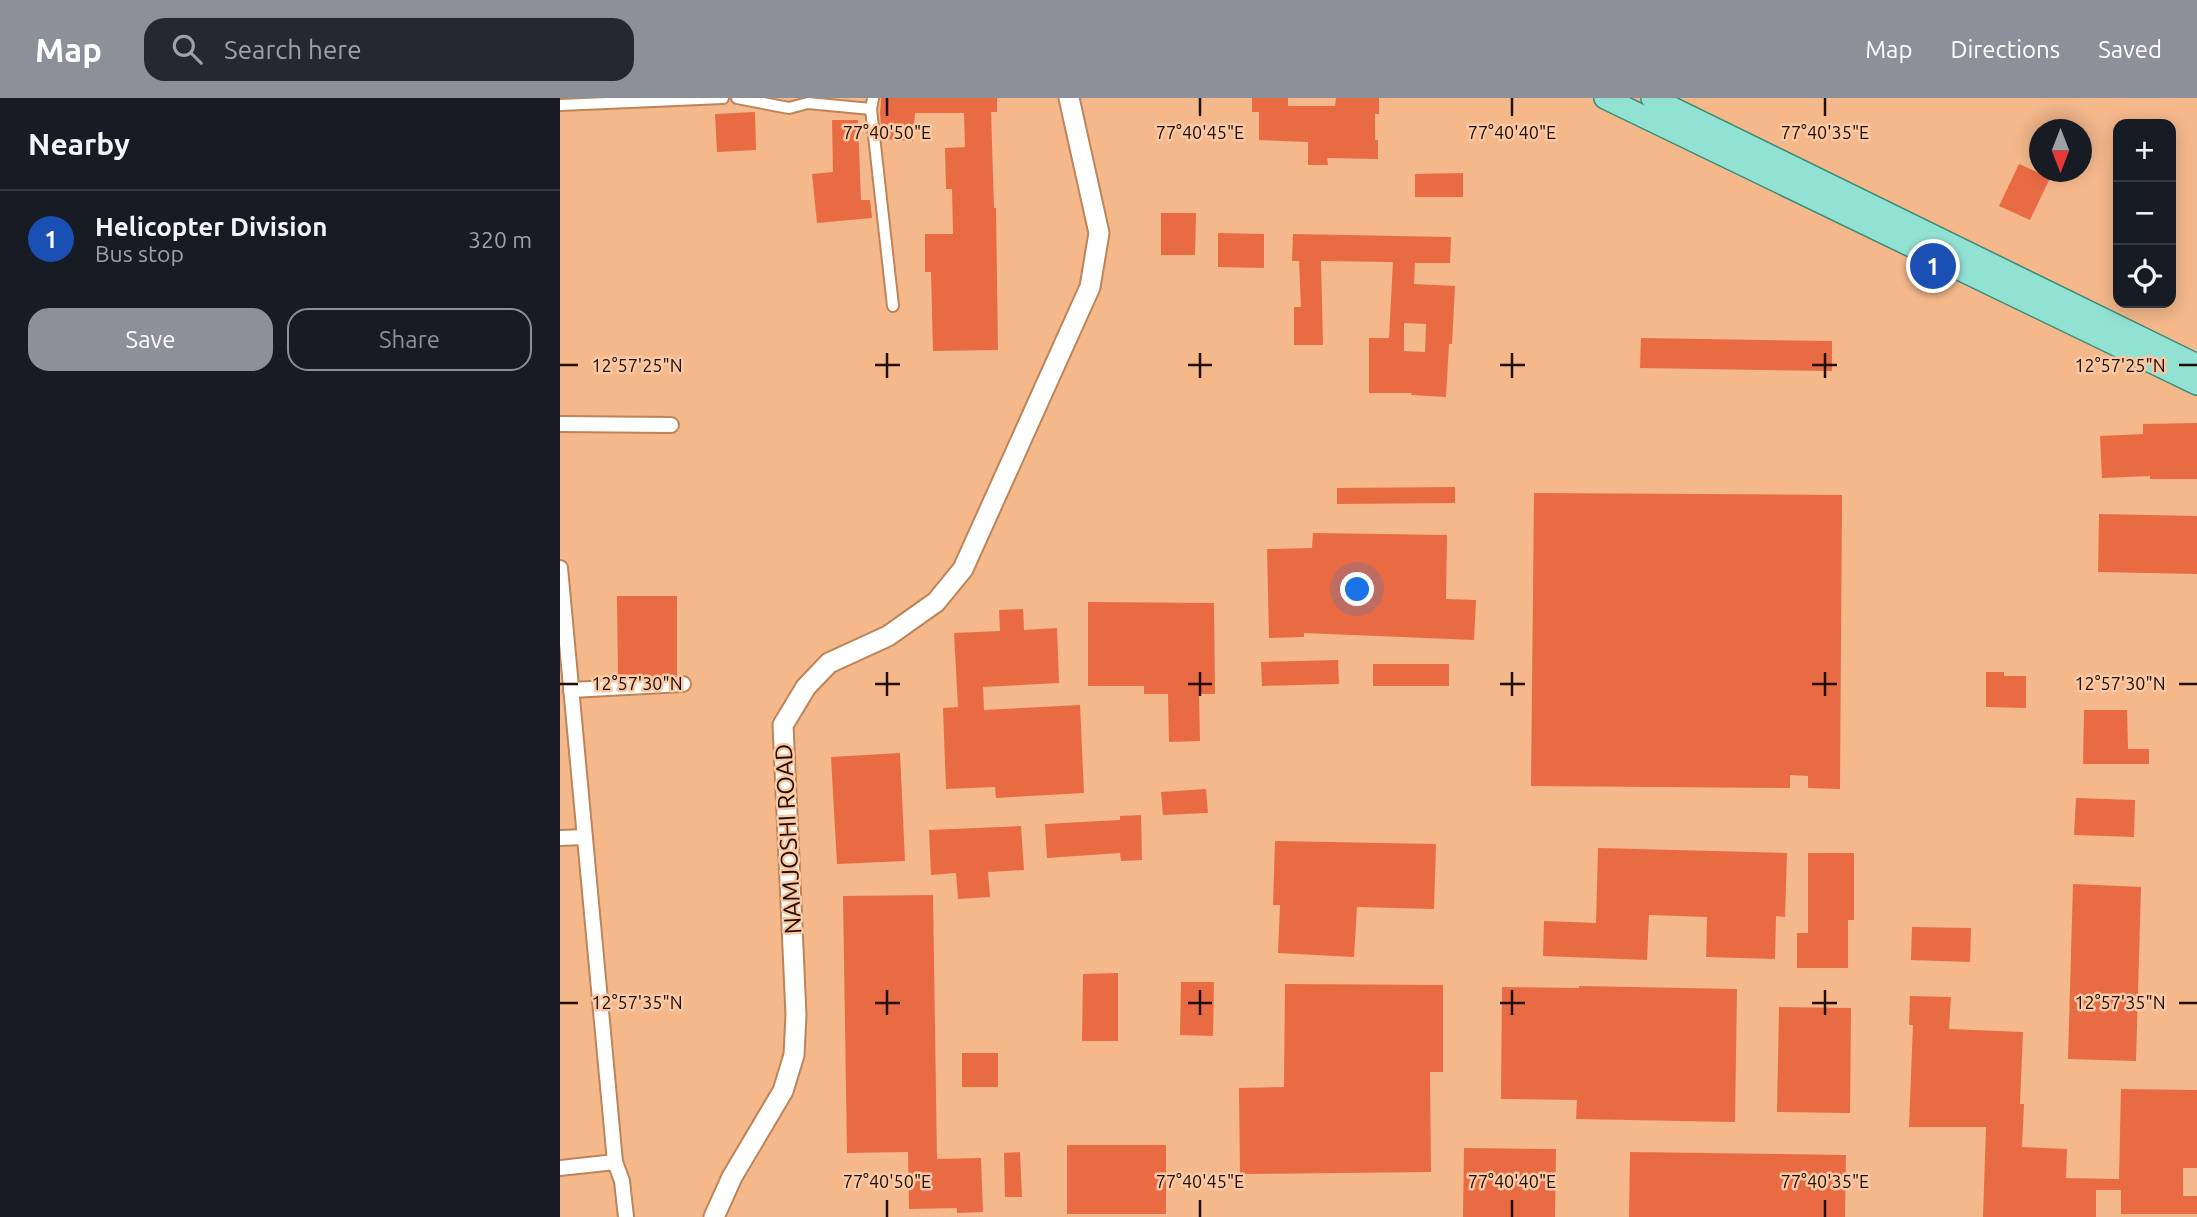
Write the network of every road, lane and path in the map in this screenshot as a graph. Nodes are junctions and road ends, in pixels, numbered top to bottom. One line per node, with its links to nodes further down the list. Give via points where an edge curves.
1 (723, 98): 8 (street)
2 (737, 98): 6 (street, via 789,108)
3 (1069, 98): 23 (main road, NAMJOSHI ROAD, via 1099,233 1090,287 963,569 936,602 888,636 829,663 806,687 783,725 794,1055 783,1091)
4 (1605, 98): 11 (main road)
5 (1652, 98): 10 (main road)
6 (808, 100): 7 (street)
7 (872, 104): 9 (street)
8 (560, 105)
9 (893, 306)
10 (2197, 365)
11 (2197, 384)
12 (560, 424): 13 (street)
13 (671, 425)
14 (560, 568): 16 (street)
15 (683, 684): 16 (street)
16 (571, 690): 17 (street)
17 (584, 837): 18 (street); 20 (street)
18 (560, 838)
19 (560, 1162): 21 (street)
20 (615, 1162): 21 (street); 22 (street)
21 (560, 1168)
22 (626, 1217)
23 (714, 1217)

